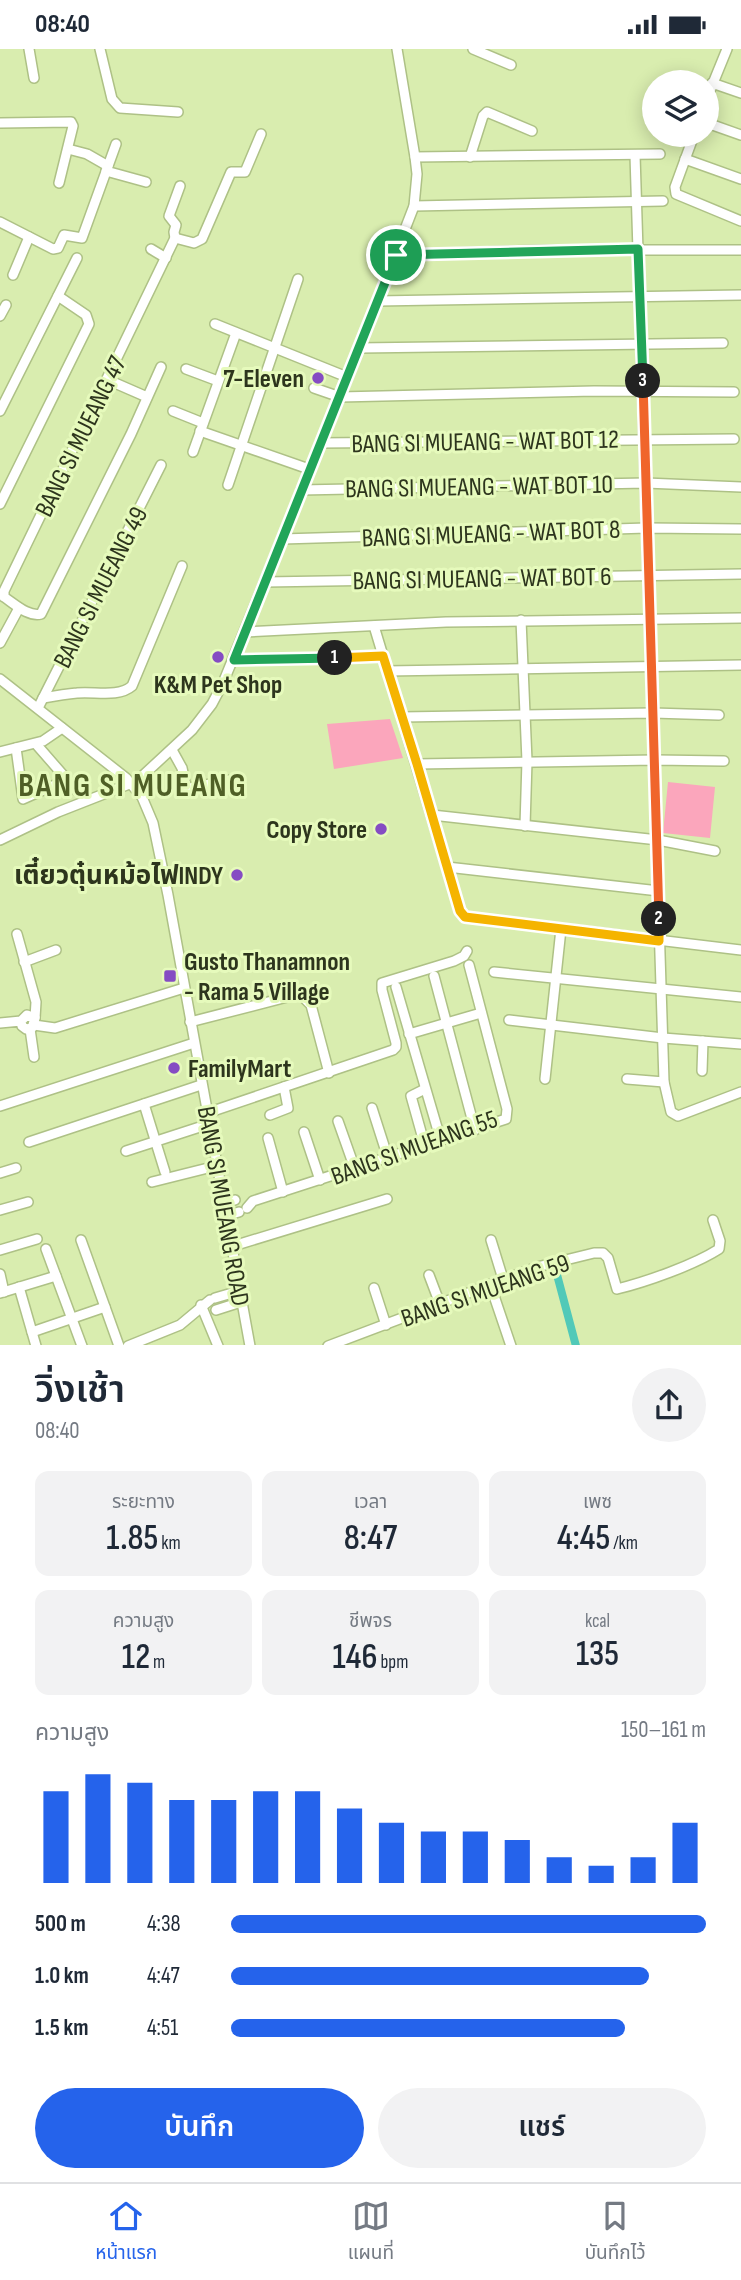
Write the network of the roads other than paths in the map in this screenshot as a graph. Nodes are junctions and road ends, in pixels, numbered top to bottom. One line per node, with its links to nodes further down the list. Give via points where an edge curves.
1 (29, 49): 9 (street)
2 (100, 49): 12 (street, via 112,99 120,108)
3 (397, 49): 23 (street)
4 (473, 49): 6 (street)
5 (727, 49): 8 (street)
6 (494, 53): 7 (street)
7 (510, 65)
8 (718, 70)
9 (34, 78)
10 (719, 85): 11 (street)
11 (741, 93)
12 (178, 112)
13 (0, 123): 20 (street, via 70,121)
14 (719, 127): 17 (street)
15 (532, 131): 24 (street, via 487,112)
16 (261, 134): 37 (street, via 245,172 231,172 202,239 194,243)
17 (741, 135)
18 (116, 144): 26 (street)
19 (690, 147): 25 (street)
20 (68, 149): 26 (street, via 87,154); 29 (street)
21 (660, 154): 22 (street)
22 (635, 155): 24 (street); 32 (street)
23 (415, 157): 24 (street); 33 (street)
24 (470, 157)
25 (685, 159): 27 (street); 34 (street, via 675,187 679,197)
26 (107, 168): 28 (street); 36 (street, via 82,238 64,235 55,250)
27 (741, 179)
28 (146, 182)
29 (59, 183)
30 (180, 186): 37 (street, via 169,216 176,225)
31 (663, 201): 32 (street)
32 (637, 202): 33 (street); 39 (street)
33 (414, 206): 41 (street)
34 (741, 221)
35 (0, 222): 36 (street)
36 (29, 237): 44 (street)
37 (175, 238): 43 (street, BANG SI MUEANG 47)
38 (151, 249): 43 (street)
39 (638, 249): 40 (street); 41 (street); 48 (street)
40 (741, 250)
41 (396, 255): 49 (street)
42 (77, 258): 47 (street)
43 (166, 258): 61 (street, BANG SI MUEANG 47)
44 (13, 275)
45 (298, 279): 57 (street)
46 (741, 295): 48 (street)
47 (58, 296): 68 (street); 82 (street, via 86,315 89,324)
48 (640, 297): 49 (street); 55 (street)
49 (377, 301): 56 (street)
50 (6, 305): 51 (street)
51 (0, 316)
52 (215, 324): 53 (street)
53 (236, 333): 57 (street); 62 (street)
54 (723, 343): 55 (street)
55 (641, 344): 56 (street); 65 (street)
56 (359, 348): 60 (street)
57 (274, 349): 60 (street); 74 (street)
58 (161, 367): 66 (street)
59 (186, 369): 62 (street)
60 (347, 377): 67 (street)
61 (108, 380): 66 (street); 90 (street, BANG SI MUEANG 47, via 4,591 4,597)
62 (218, 381): 70 (street)
63 (314, 388): 67 (street)
64 (734, 392): 65 (street)
65 (643, 393): 67 (street); 71 (street)
66 (146, 397): 90 (street, via 41,614)
67 (340, 397): 73 (street)
68 (0, 411)
69 (173, 411): 70 (street)
70 (202, 427): 74 (street); 75 (street)
71 (645, 439): 72 (street, BANG SI MUEANG - WAT BOT 12); 73 (street, BANG SI MUEANG - WAT BOT 12); 78 (street)
72 (734, 439)
73 (320, 443): 77 (street)
74 (242, 446): 77 (street); 79 (street)
75 (193, 452)
76 (161, 465): 104 (street, BANG SI MUEANG 49)
77 (309, 469): 81 (street)
78 (646, 483): 80 (street, BANG SI MUEANG - WAT BOT 10); 81 (street, BANG SI MUEANG - WAT BOT 10); 83 (street)
79 (228, 485)
80 (741, 488)
81 (301, 490): 85 (street)
82 (0, 504)
83 (648, 528): 84 (street, BANG SI MUEANG - WAT BOT 8); 85 (street, BANG SI MUEANG - WAT BOT 8); 88 (street)
84 (741, 529)
85 (282, 539): 89 (street)
86 (182, 566): 104 (street, via 132,686 115,692)
87 (741, 574): 88 (street, BANG SI MUEANG - WAT BOT 6)
88 (649, 575): 89 (street, BANG SI MUEANG - WAT BOT 6); 91 (street)
89 (265, 582): 95 (street)
90 (19, 608): 96 (street)
91 (650, 618): 92 (street); 93 (street); 100 (street)
92 (741, 618)
93 (521, 620): 94 (street); 101 (street)
94 (374, 626): 95 (street); 97 (street)
95 (244, 632): 98 (street)
96 (0, 643)
97 (383, 656): 98 (street); 102 (street)
98 (234, 660): 113 (street, via 206,712)
99 (741, 665): 100 (street)
100 (652, 666): 101 (street); 106 (street)
101 (523, 668): 102 (street); 107 (street)
102 (387, 671): 109 (street)
103 (0, 679): 105 (street, BANG SI MUEANG ROAD)
104 (43, 698): 105 (street, BANG SI MUEANG 49)
105 (38, 708): 110 (street, BANG SI MUEANG ROAD)
106 (653, 713): 107 (street); 108 (street); 115 (street)
107 (524, 715): 109 (street); 116 (street)
108 (719, 715)
109 (402, 717): 118 (street)
110 (62, 728): 111 (street); 121 (street, BANG SI MUEANG ROAD)
111 (36, 744): 112 (street); 120 (street)
112 (16, 748): 114 (street); 120 (street, via 23,799)
113 (172, 750): 119 (street, via 186,787); 121 (street)
114 (0, 752)
115 (655, 759): 116 (street); 117 (street); 126 (street)
116 (527, 761): 118 (street); 124 (street)
117 (724, 761)
118 (417, 764): 123 (street)
119 (236, 779)
120 (66, 780): 122 (street)
121 (132, 783): 125 (street); 142 (street, BANG SI MUEANG ROAD, via 153,824)
122 (77, 791)
123 (432, 815): 124 (street); 128 (street)
124 (525, 826): 126 (street)
125 (0, 840)
126 (658, 840): 127 (street); 129 (street)
127 (715, 851)
128 (447, 867): 129 (street); 130 (street, via 465,917)
129 (659, 891): 132 (street)
130 (561, 929): 132 (street); 140 (street)
131 (17, 934): 136 (street)
132 (659, 941): 134 (street); 143 (street)
133 (57, 950): 136 (street)
134 (741, 950)
135 (467, 951): 160 (street, via 454,961 382,983 396,1047)
136 (24, 962): 151 (street, via 36,1002)
137 (469, 965): 146 (street, BANG SI MUEANG 55)
138 (494, 971): 140 (street)
139 (434, 976): 150 (street)
140 (557, 979): 143 (street); 152 (street)
141 (397, 986): 153 (street)
142 (184, 988): 149 (street, BANG SI MUEANG ROAD); 151 (street, via 55,1028)
143 (661, 989): 144 (street); 154 (street)
144 (741, 997)
145 (0, 1011): 148 (street)
146 (481, 1013): 150 (street); 175 (street, BANG SI MUEANG 55, via 508,1114 502,1121)
147 (509, 1020): 152 (street)
148 (2, 1022): 151 (street, via 21,1021 23,1028)
149 (190, 1022): 156 (street, BANG SI MUEANG ROAD); 160 (street, via 302,996 311,1005)
150 (447, 1023): 153 (street); 175 (street)
151 (33, 1024): 158 (street)
152 (551, 1025): 154 (street); 161 (street)
153 (409, 1034): 166 (street)
154 (663, 1038): 155 (street); 163 (street)
155 (702, 1041): 157 (street); 159 (street)
156 (194, 1043): 164 (street, BANG SI MUEANG ROAD); 169 (street)
157 (741, 1044)
158 (34, 1057)
159 (702, 1071)
160 (329, 1073): 165 (street)
161 (545, 1079)
162 (627, 1079): 163 (street)
163 (664, 1081): 167 (street, via 671,1112 678,1116)
164 (201, 1085): 168 (street); 171 (street, BANG SI MUEANG ROAD)
165 (284, 1087): 171 (street); 172 (street, via 288,1108)
166 (425, 1089): 178 (street); 181 (street, via 411,1096)
167 (741, 1092)
168 (144, 1104): 179 (street); 180 (street)
169 (0, 1106)
170 (372, 1108): 183 (street)
171 (207, 1112): 174 (street, BANG SI MUEANG ROAD)
172 (270, 1115)
173 (338, 1121): 186 (street)
174 (209, 1124): 180 (street); 184 (street, BANG SI MUEANG ROAD)
175 (475, 1130): 178 (street, BANG SI MUEANG 55)
176 (303, 1132): 189 (street)
177 (268, 1138): 191 (street)
178 (441, 1141): 181 (street, BANG SI MUEANG 55)
179 (29, 1142)
180 (156, 1142): 182 (street); 187 (street)
181 (425, 1146): 183 (street, BANG SI MUEANG 55)
182 (126, 1151)
183 (388, 1158): 186 (street, BANG SI MUEANG 55)
184 (216, 1166): 190 (street); 194 (street, BANG SI MUEANG ROAD)
185 (16, 1168): 188 (street)
186 (355, 1169): 189 (street, BANG SI MUEANG 55)
187 (165, 1172)
188 (0, 1173)
189 (320, 1180): 191 (street, BANG SI MUEANG 55)
190 (152, 1182)
191 (283, 1192): 195 (street, BANG SI MUEANG 55)
192 (387, 1199): 202 (street)
193 (28, 1202): 196 (street)
194 (223, 1203): 195 (street, BANG SI MUEANG 55); 197 (street, BANG SI MUEANG ROAD)
195 (244, 1204): 197 (street, BANG SI MUEANG 55)
196 (0, 1210)
197 (225, 1216): 202 (street, BANG SI MUEANG ROAD)
198 (713, 1220): 208 (street, BANG SI MUEANG 59, via 719,1249 627,1287 617,1289 603,1253)
199 (37, 1239): 204 (street)
200 (80, 1240): 217 (street)
201 (491, 1240): 208 (street)
202 (230, 1247): 212 (street, BANG SI MUEANG ROAD)
203 (46, 1249): 207 (street)
204 (0, 1250)
205 (0, 1274): 213 (street)
206 (429, 1275): 215 (street)
207 (56, 1276): 210 (street); 218 (street)
208 (503, 1279): 209 (street, BANG SI MUEANG 59)
209 (490, 1284): 215 (street, BANG SI MUEANG 59); 228 (street)
210 (19, 1287): 213 (street); 220 (street)
211 (374, 1288): 219 (street)
212 (239, 1291): 214 (street, BANG SI MUEANG ROAD); 216 (street)
213 (2, 1292)
214 (241, 1302): 216 (street); 226 (street, BANG SI MUEANG ROAD)
215 (440, 1304): 219 (street, BANG SI MUEANG 59)
216 (210, 1306): 224 (street, via 180,1325); 225 (street)
217 (105, 1307): 218 (street); 223 (street)
218 (72, 1319): 220 (street); 222 (street)
219 (386, 1325): 227 (street, BANG SI MUEANG 59)
220 (32, 1332): 221 (street)
221 (36, 1345)
222 (82, 1345)
223 (119, 1345)
224 (132, 1345)
225 (218, 1345)
226 (250, 1345)
227 (331, 1345)
228 (511, 1345)

